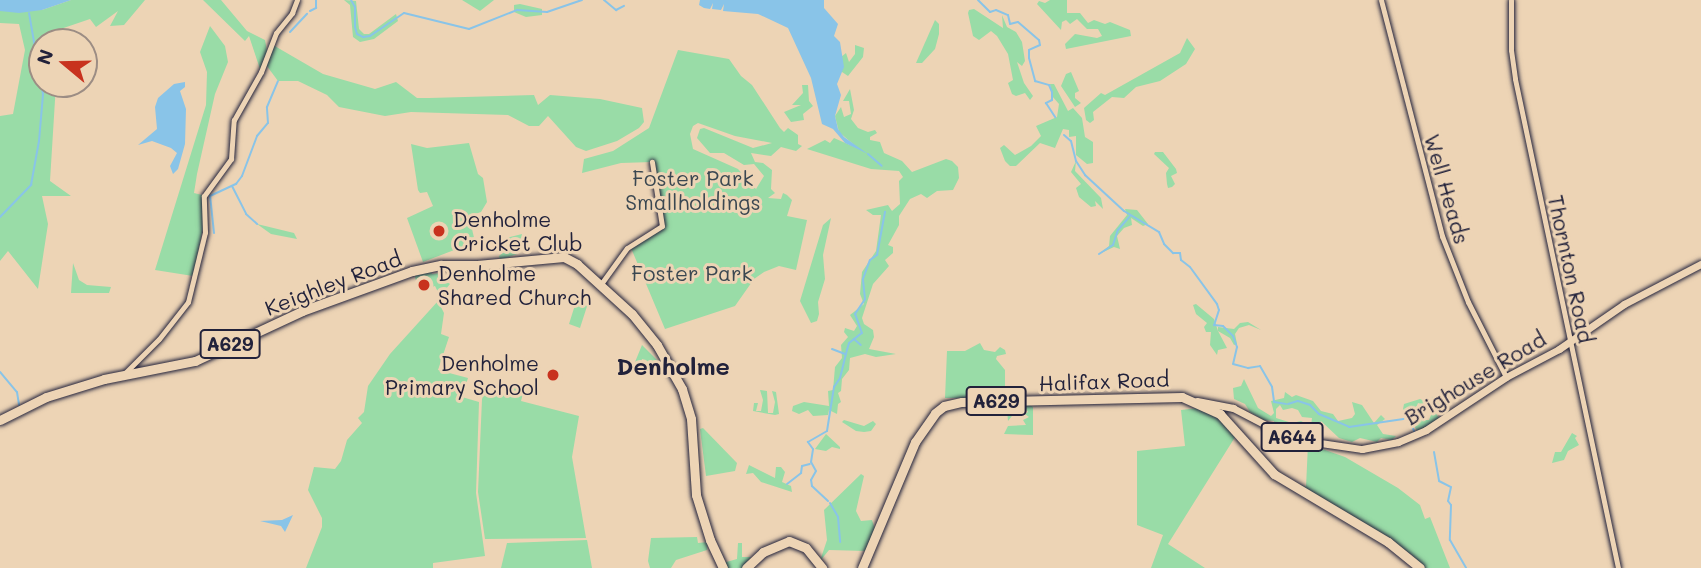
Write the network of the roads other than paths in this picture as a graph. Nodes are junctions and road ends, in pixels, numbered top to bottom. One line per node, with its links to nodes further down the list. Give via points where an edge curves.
1 (297, 0): 8 (street, via 234,120 231,159 204,196 205,232 188,302)
2 (1381, 0): 9 (street, Well Heads, via 1442,236 1468,302)
3 (1511, 0): 7 (street, Thornton Road, via 1515,79)
4 (652, 162): 6 (street, via 662,226 627,248)
5 (1701, 264): 7 (main road, A644, via 1624,304)
6 (601, 284): 8 (highway, Keighley Road / A629, via 574,261 559,257 426,267 302,311 195,361); 13 (highway, A629, via 647,331 682,388 691,419 693,477 703,520)
7 (1570, 341): 9 (main road, Brighouse Road / A644); 17 (street, Thornton Road)
8 (124, 374): 11 (highway, Keighley Road / A629, via 46,397)
9 (1506, 377): 10 (main road, Brighouse Road / A644, via 1419,434 1362,449 1293,438 1220,403)
10 (1196, 401): 15 (highway, Halifax Road / A629, via 1182,397 962,402 944,407 931,418 909,453); 16 (highway, A629, via 1231,424 1273,474 1359,524)
11 (0, 420)
12 (819, 567): 14 (highway, via 806,548 789,541 762,552)
13 (723, 568)
14 (746, 568)
15 (862, 568)
16 (1420, 568)
17 (1618, 568)

